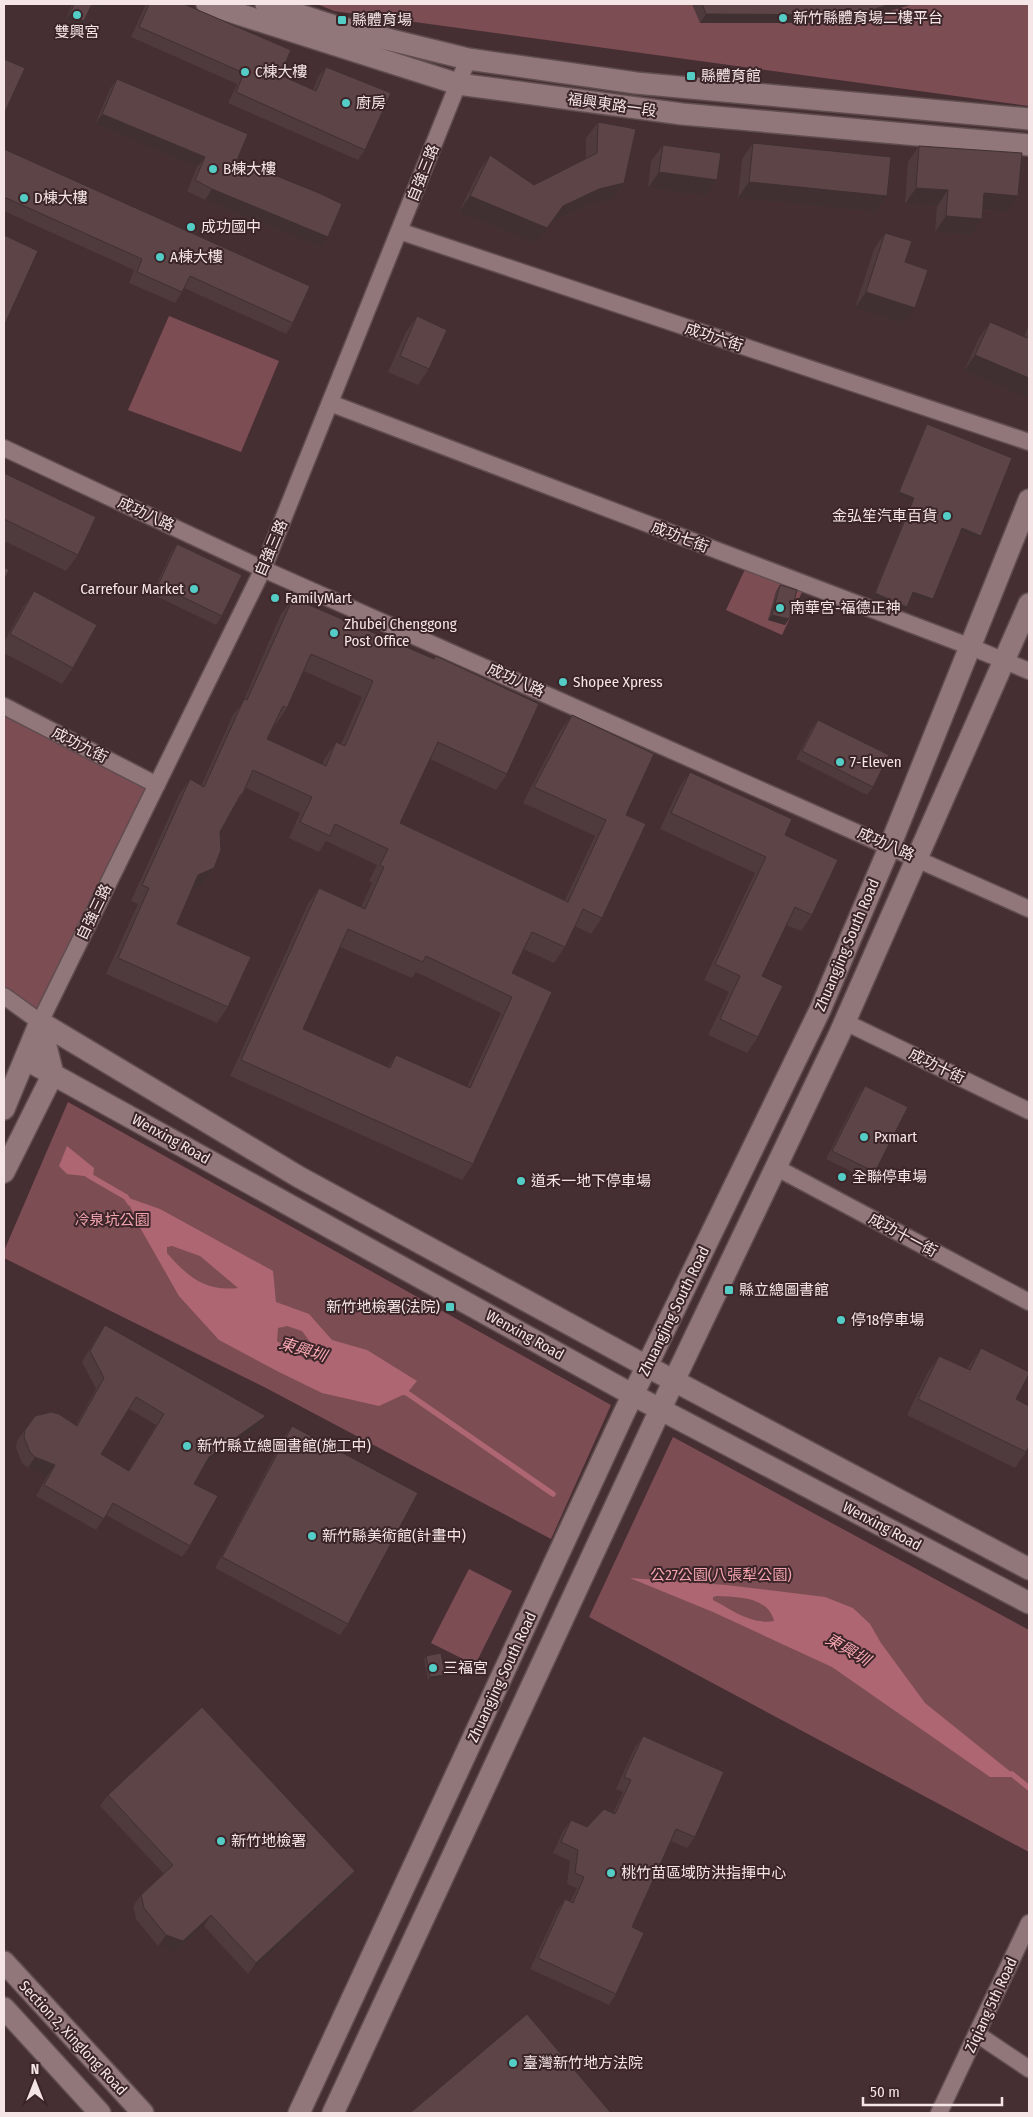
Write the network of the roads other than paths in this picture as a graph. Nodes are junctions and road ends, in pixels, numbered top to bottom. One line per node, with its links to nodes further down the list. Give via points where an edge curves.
1 (207, 4): 4 (street, 福興東路一段)
2 (266, 4): 3 (street, 福興東路一段, via 334,26)
3 (468, 59): 4 (street, 自強三路); 5 (street, 福興東路一段, via 636,83)
4 (458, 84): 6 (street, 福興東路一段, via 682,114); 7 (street, 自強三路)
5 (1029, 119)
6 (1029, 145)
7 (399, 232): 8 (street, 自強三路); 9 (street, 成功六街)
8 (330, 404): 12 (street, 自強三路); 14 (street, 成功七街)
9 (1029, 442)
10 (4, 448): 12 (street, 成功八路)
11 (1029, 500): 14 (street, Zhuangjing South Road)
12 (264, 569): 18 (street, 自強三路); 19 (street, 成功八路)
13 (1029, 604): 15 (street, Zhuangjing South Road)
14 (971, 647): 15 (street, 成功七街); 19 (street, Zhuangjing South Road)
15 (1004, 661): 16 (street, 成功七街); 20 (street, Zhuangjing South Road)
16 (1029, 671)
17 (4, 706): 18 (street, 成功九街)
18 (157, 785): 23 (street, 自強三路)
19 (890, 846): 20 (street, 成功八路); 32 (street, Zhuangjing South Road, via 820,1010)
20 (918, 859): 21 (street, 成功八路); 24 (street, Zhuangjing South Road)
21 (1029, 909)
22 (4, 996): 23 (street)
23 (40, 1022): 25 (street, 自強三路); 26 (street); 32 (street, Wenxing Road, via 299,1177)
24 (845, 1022): 28 (street, 成功十街); 29 (street, Zhuangjing South Road)
25 (25, 1059): 26 (street, Wenxing Road); 27 (street, 自強三路)
26 (53, 1074): 30 (street); 34 (street, Wenxing Road)
27 (4, 1109)
28 (1029, 1111)
29 (777, 1168): 31 (street, 成功十一街); 33 (street, Zhuangjing South Road)
30 (4, 1172)
31 (1029, 1302)
32 (648, 1367): 33 (street, Wenxing Road); 34 (street, Zhuangjing South Road)
33 (674, 1381): 35 (street, Zhuangjing South Road); 36 (street, Wenxing Road)
34 (633, 1395): 35 (street, Wenxing Road); 45 (street, Zhuangjing South Road)
35 (660, 1410): 37 (street, Wenxing Road); 46 (street, Zhuangjing South Road)
36 (1029, 1569)
37 (1029, 1603)
38 (1029, 1923): 41 (street, Ziqiang 5th Road)
39 (4, 1962): 44 (street, Section 2, Xinglong Road)
40 (4, 2008): 43 (street, Section 2, Xinglong Road)
41 (977, 2034): 42 (street); 47 (street, Ziqiang 5th Road)
42 (1029, 2069)
43 (100, 2113)
44 (143, 2113)
45 (299, 2113)
46 (333, 2113)
47 (939, 2113)

